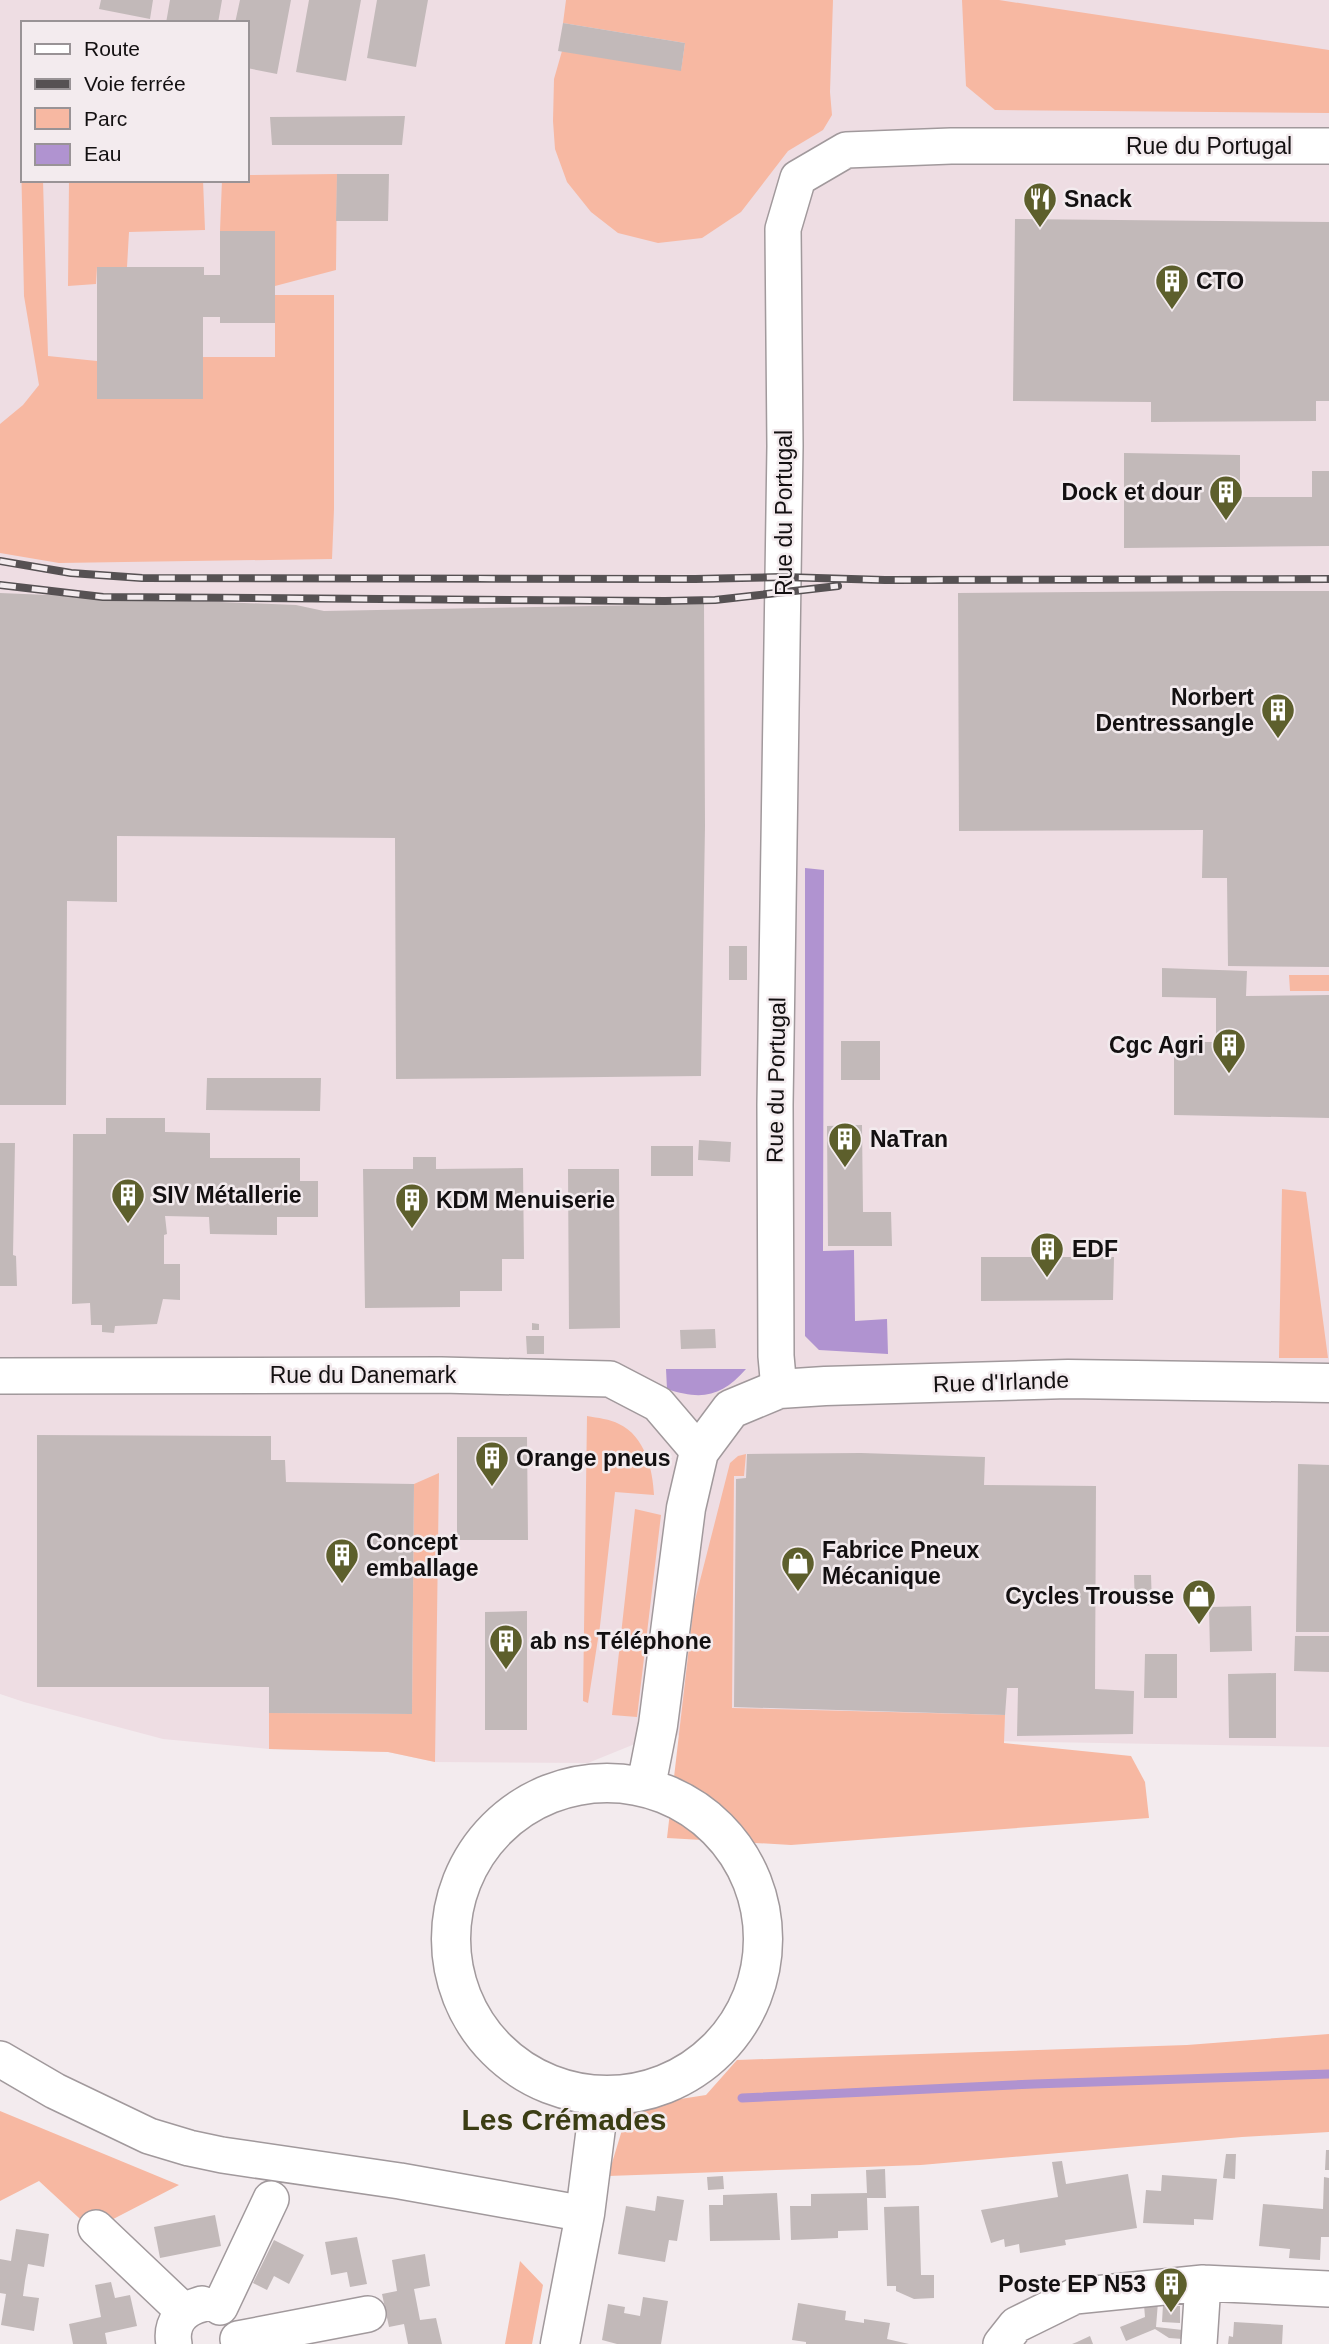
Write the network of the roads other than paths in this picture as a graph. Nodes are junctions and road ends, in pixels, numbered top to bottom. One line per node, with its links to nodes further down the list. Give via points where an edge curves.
1 (1329, 146): 4 (street, Rue du Portugal, via 846,150 798,178 783,229 785,446 775,1105)
2 (0, 1376): 5 (street, Rue du Danemark, via 441,1374 610,1379 658,1404)
3 (1329, 1382): 4 (street, Rue d'Irlande, via 1068,1379)
4 (779, 1389): 5 (street, Rue d'Irlande, via 731,1409)
5 (699, 1452): 6 (street, via 686,1508)
6 (646, 1786): 8 (street, via 694,1808 732,1844 755,1890 763,1942 754,1991 731,2035 694,2069 650,2090); 8 (street, via 583,1783 523,1805 476,1850 451,1909 453,1977 483,2037 535,2079)
7 (0, 2059): 10 (street, via 149,2136 189,2147)
8 (600, 2096): 10 (street)
9 (271, 2199): 14 (street)
10 (585, 2214): 18 (street)
11 (96, 2228): 16 (street, via 174,2302)
12 (1203, 2283): 13 (street); 19 (street, via 1075,2296 1016,2325); 20 (street)
13 (1329, 2289)
14 (220, 2307): 16 (street, via 200,2304); 17 (street, via 234,2320)
15 (351, 2326): 17 (street)
16 (178, 2328)
17 (237, 2341)
18 (560, 2344)
19 (1001, 2344)
20 (1199, 2344)

